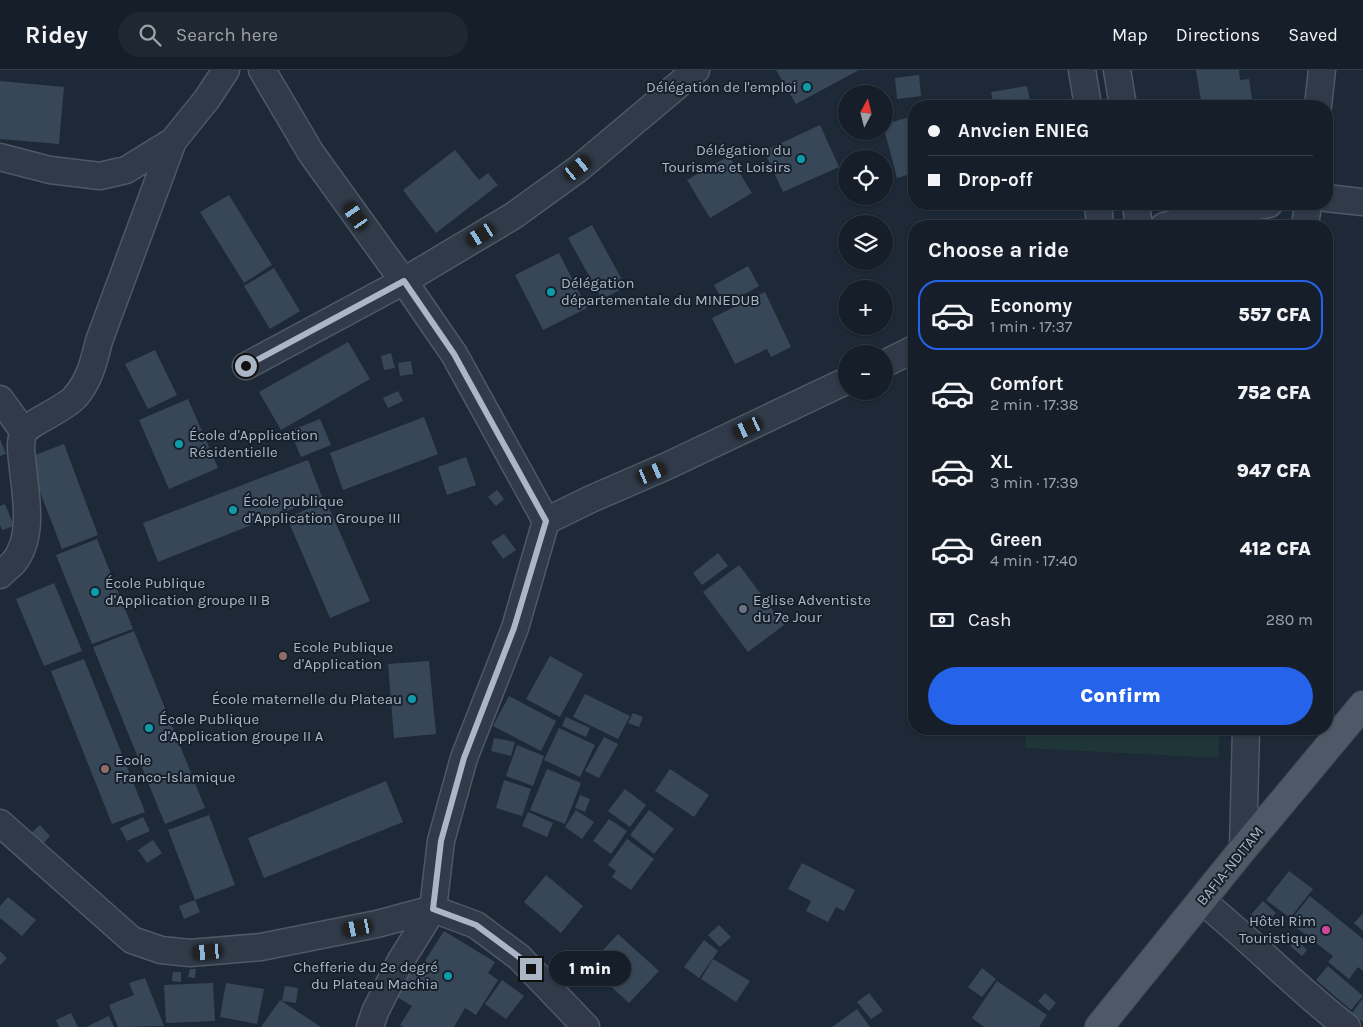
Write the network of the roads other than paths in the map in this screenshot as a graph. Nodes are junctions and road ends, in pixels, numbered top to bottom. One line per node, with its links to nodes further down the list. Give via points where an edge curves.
1 (226, 70): 10 (street)
2 (262, 70): 16 (street, via 311,153)
3 (696, 70): 16 (street, via 578,168 513,216)
4 (1082, 70): 7 (street)
5 (1117, 70): 8 (street)
6 (1322, 70): 9 (street)
7 (1087, 100)
8 (1122, 100)
9 (1319, 100)
10 (174, 141): 11 (street, via 126,170 100,176 50,170); 22 (street, via 84,385 75,398 59,411)
11 (0, 156)
12 (1333, 199): 13 (street)
13 (1363, 202)
14 (1247, 210): 15 (street)
15 (1210, 220)
16 (404, 281): 19 (street); 23 (street, via 454,354)
17 (908, 353): 18 (street)
18 (893, 360)
19 (246, 366)
20 (838, 385): 23 (street)
21 (0, 399): 22 (street)
22 (24, 432): 24 (street, via 20,443 26,534 22,550)
23 (546, 521): 30 (street, via 514,628 464,758 441,841)
24 (0, 574)
25 (1363, 705): 28 (main road, BAFIA-NDITAM)
26 (1246, 735): 28 (street)
27 (0, 823): 30 (street, via 132,940 161,950 190,953 261,947 377,924)
28 (1243, 849): 29 (main road, BAFIA-NDITAM)
29 (1202, 901): 33 (main road, BAFIA-NDITAM); 34 (street)
30 (433, 909): 31 (street, via 400,962); 32 (street, via 476,925 519,957)
31 (370, 1027)
32 (586, 1027)
33 (1099, 1027)
34 (1347, 1027)

